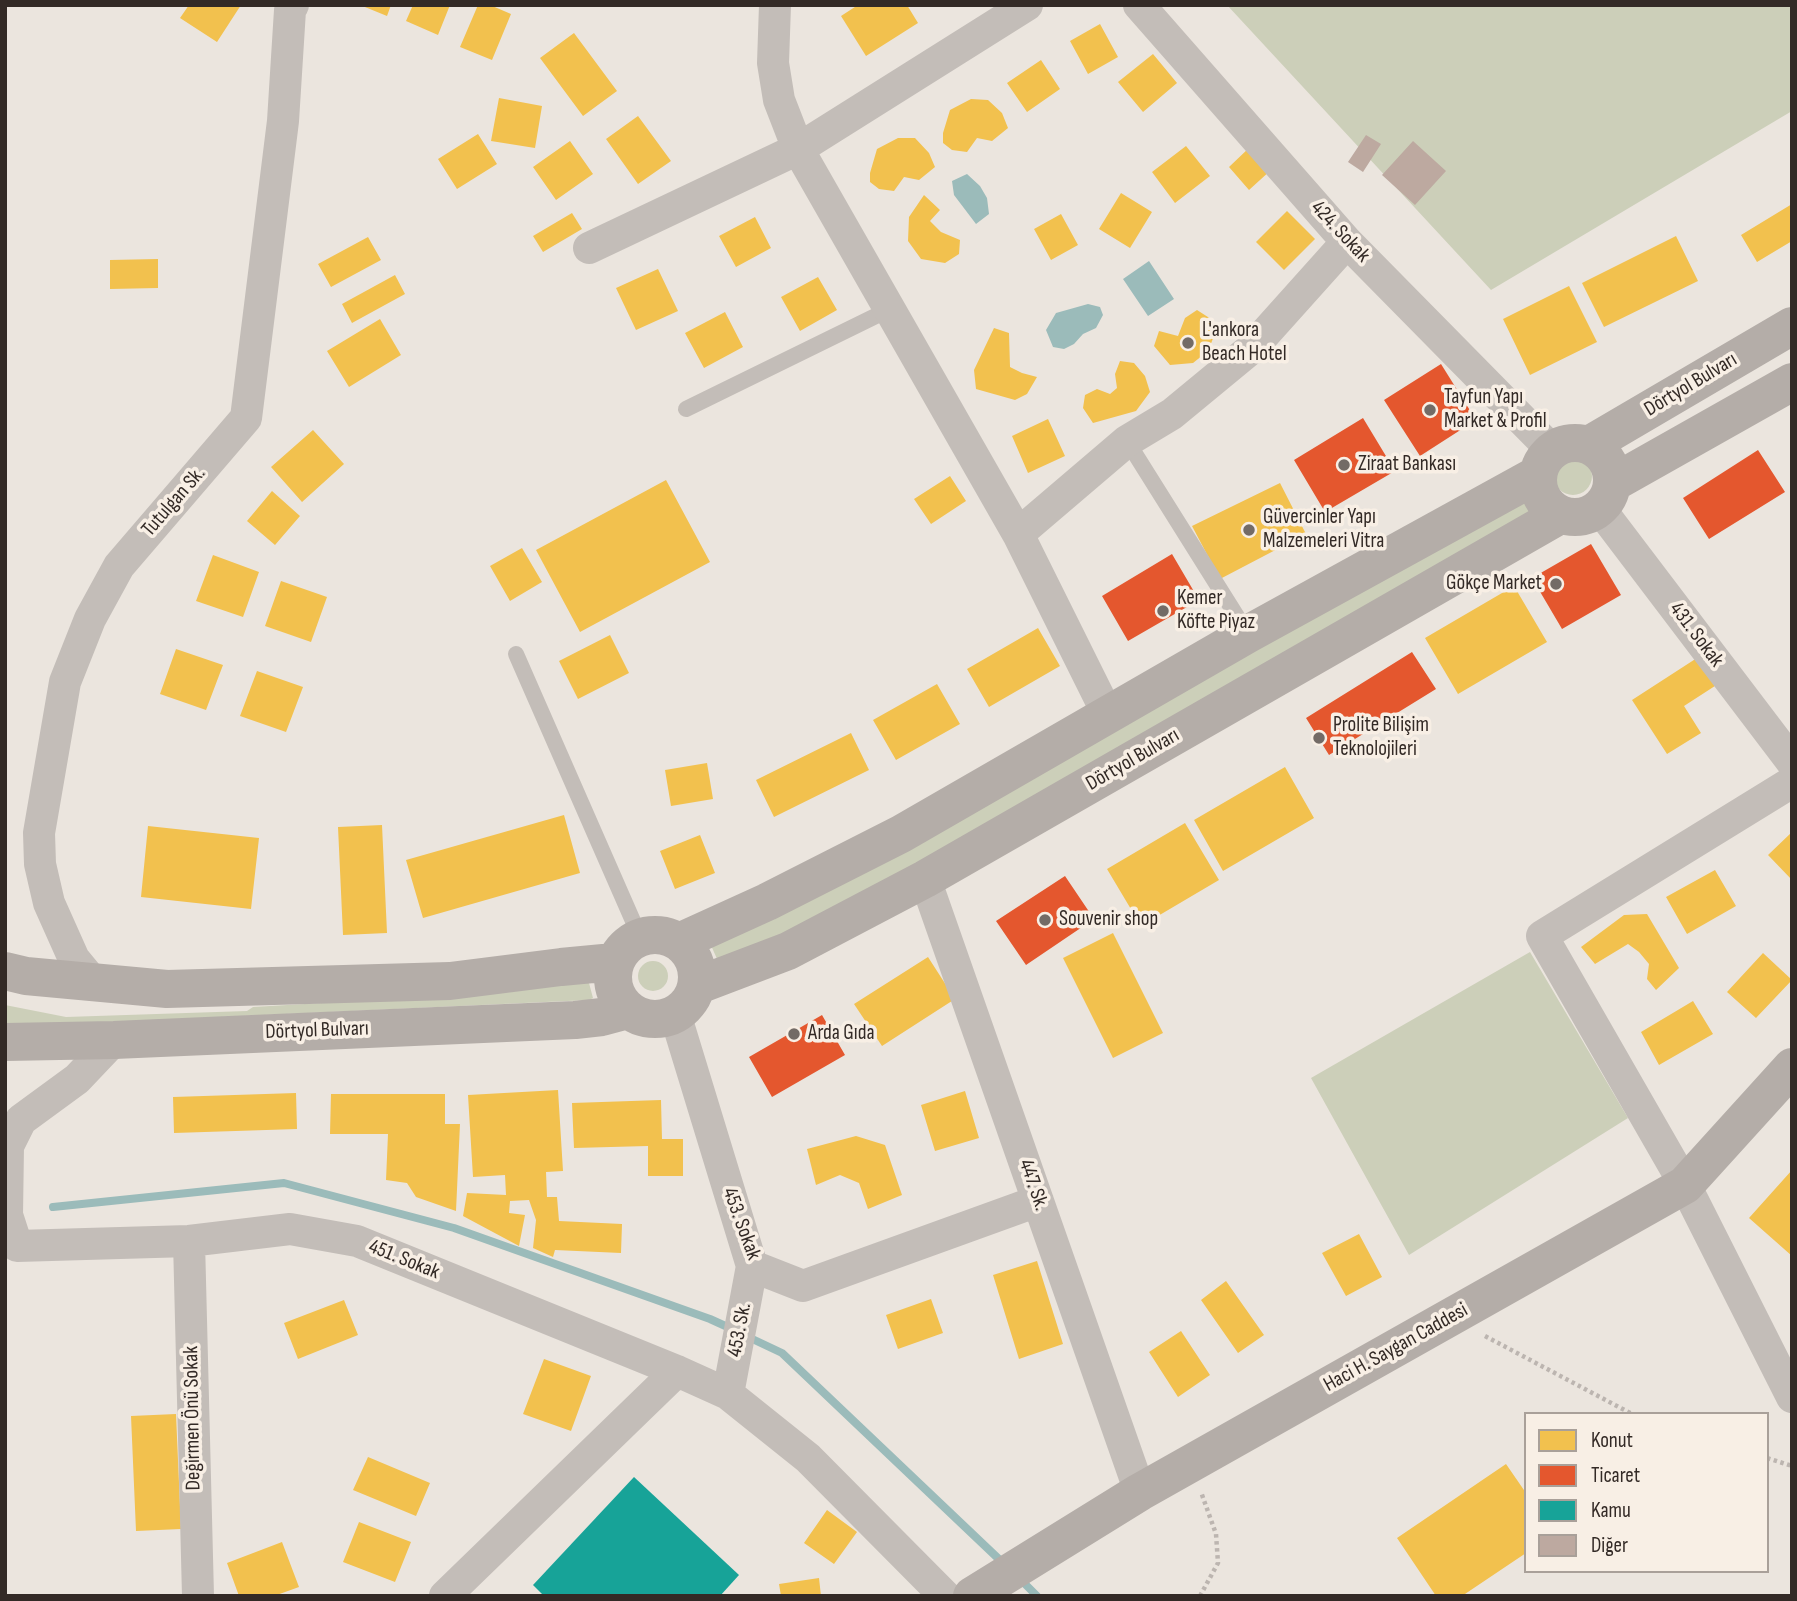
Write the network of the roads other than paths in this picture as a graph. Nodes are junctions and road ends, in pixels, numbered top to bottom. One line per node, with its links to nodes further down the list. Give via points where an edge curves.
1 (293, 5): 27 (street, Tutulgan Sk., via 246,418 119,566 90,619 65,682 40,833 40,864 54,914 74,959)
2 (775, 5): 5 (street, via 773,63 779,100)
3 (1027, 5): 5 (street)
4 (1139, 5): 6 (street, 424. Sokak)
5 (798, 149): 7 (street); 8 (street)
6 (1347, 242): 12 (street, via 1252,348 1172,414); 14 (street, 424. Sokak)
7 (589, 248)
8 (890, 309): 11 (lane); 17 (street)
9 (1792, 326): 13 (main road, Dörtyol Bulvarı)
10 (1792, 382): 15 (main road)
11 (686, 409)
12 (1127, 441): 17 (street); 18 (lane)
13 (1590, 445): 14 (main road, via 1570,442); 15 (main road, via 1607,460)
14 (1545, 462): 16 (main road, via 1542,499); 18 (main road)
15 (1606, 496): 16 (main road, via 1581,518); 21 (street, 431. Sokak)
16 (1560, 515): 23 (main road, Dörtyol Bulvarı)
17 (1018, 534): 20 (street)
18 (1248, 634): 20 (main road)
19 (516, 654): 25 (lane)
20 (1108, 715): 24 (main road, via 901,834)
21 (1792, 762)
22 (1792, 782): 33 (street, via 1542,936)
23 (925, 878): 28 (main road, Dörtyol Bulvarı); 34 (street, 447. Sk.)
24 (679, 942): 25 (main road, via 660,935); 28 (main road, via 695,962)
25 (627, 950): 27 (main road, via 561,967 450,981 167,989); 29 (main road, via 614,989)
26 (5, 971): 27 (main road)
27 (93, 982)
28 (686, 1000): 29 (main road, via 651,1019); 36 (street, 453. Sokak)
29 (628, 1010): 30 (main road, Dörtyol Bulvarı, via 575,1020)
30 (114, 1040): 31 (main road, Dörtyol Bulvarı); 35 (street, 451. Sokak, via 77,1079 21,1121 8,1146 7,1215 17,1246)
31 (5, 1042)
32 (1792, 1067): 33 (main road, Haci H. Saygan Caddesi)
33 (1685, 1185): 39 (street); 40 (main road, Haci H. Saygan Caddesi)
34 (1038, 1200): 36 (street, 453. Sokak, via 803,1286); 40 (street, 447. Sk.)
35 (189, 1241): 37 (street, 451. Sokak, via 290,1229 357,1241); 42 (street, Değirmen Önü Sokak)
36 (752, 1266): 38 (street, 453. Sk.)
37 (677, 1371): 38 (street, 451. Sokak); 43 (street)
38 (728, 1394): 44 (street, 451. Sokak, via 808,1458)
39 (1792, 1397)
40 (1140, 1492): 41 (main road, Haci H. Saygan Caddesi)
41 (984, 1589)
42 (198, 1596)
43 (445, 1596)
44 (945, 1596)

